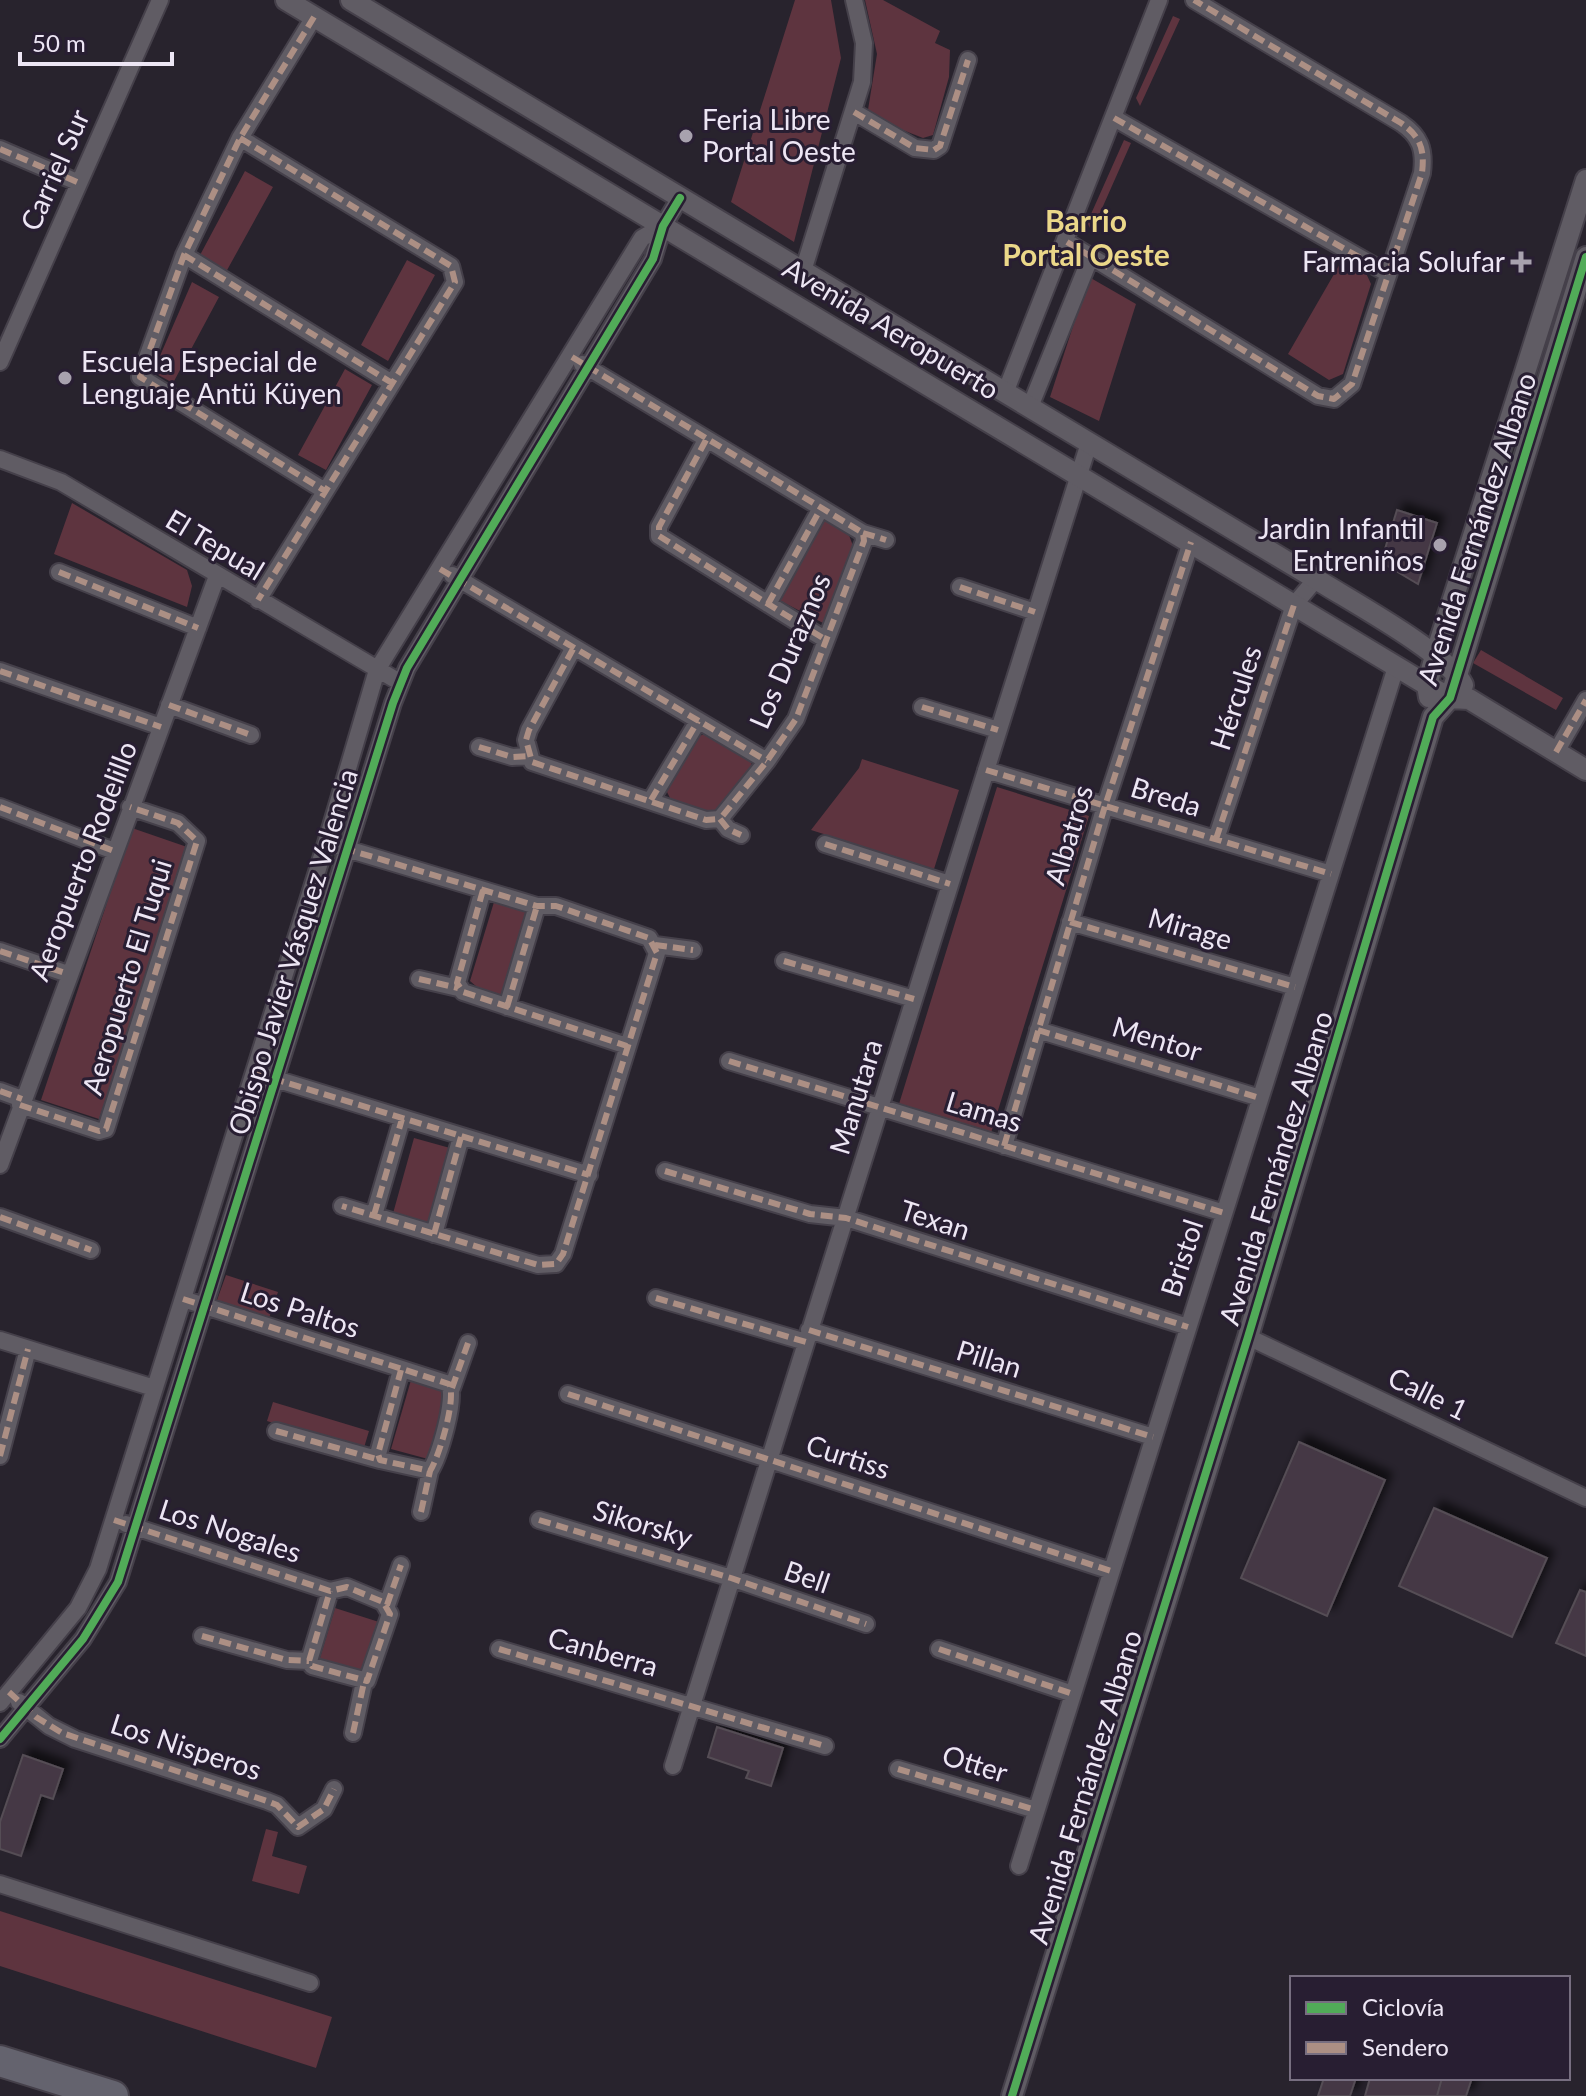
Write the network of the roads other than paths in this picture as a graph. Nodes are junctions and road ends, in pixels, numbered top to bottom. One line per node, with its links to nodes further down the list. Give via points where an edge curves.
1 (160, 0): 14 (street, Carriel Sur)
2 (286, 0): 7 (street, Avenida Aeropuerto)
3 (351, 0): 15 (street, Avenida Aeropuerto)
4 (854, 0): 9 (street, via 864,56)
5 (1159, 0): 10 (street)
6 (1194, 0): 23 (street, via 1414,132 1422,145 1422,173)
7 (314, 17): 11 (street); 17 (street, Avenida Aeropuerto)
8 (968, 60): 9 (street, via 940,146 934,150 915,148)
9 (854, 112): 22 (street)
10 (1114, 118): 18 (street); 23 (street)
11 (240, 138): 19 (street); 27 (street, via 451,266 455,282)
12 (0, 149): 14 (street)
13 (1586, 180): 16 (street, Avenida Fernández Albano)
14 (77, 182): 25 (street, Carriel Sur)
15 (680, 198): 17 (street, Obispo Javier Vásquez Valencia); 22 (street, Avenida Aeropuerto)
16 (1580, 219): 52 (street, Avenida Fernández Albano)
17 (663, 226): 24 (street, Obispo Javier Vásquez Valencia, via 642,238); 26 (street, Obispo Javier Vásquez Valencia, via 659,248); 33 (street, Avenida Aeropuerto)
18 (1067, 242): 20 (street); 28 (street)
19 (184, 255): 27 (street); 34 (street, via 140,377)
20 (1091, 256): 23 (street, via 1318,396 1334,399 1352,384); 29 (street)
21 (1586, 257): 56 (street, Avenida Fernández Albano)
22 (803, 271): 28 (street, Avenida Aeropuerto)
23 (1387, 273)
24 (572, 357): 26 (street); 39 (street, Obispo Javier Vásquez Valencia)
25 (0, 362)
26 (588, 368): 30 (street); 42 (street, Obispo Javier Vásquez Valencia)
27 (392, 383): 34 (street)
28 (1005, 393): 29 (street, Avenida Aeropuerto)
29 (1030, 407): 31 (street, Avenida Aeropuerto)
30 (706, 440): 35 (street); 46 (street, via 658,532)
31 (1089, 443): 33 (street, Manutara); 43 (street, Avenida Aeropuerto)
32 (0, 459): 41 (street, El Tepual, via 61,482)
33 (1078, 474): 38 (street, Avenida Aeropuerto); 48 (street, Manutara)
34 (325, 491): 45 (street)
35 (821, 508): 36 (street); 46 (street, Los Duraznos)
36 (863, 533): 37 (street); 50 (street, Los Duraznos)
37 (886, 540)
38 (1191, 542): 47 (street, Avenida Aeropuerto); 75 (street, Albatros)
39 (440, 569): 42 (street); 54 (street, Obispo Javier Vásquez Valencia)
40 (59, 572): 49 (street)
41 (217, 576): 45 (street, El Tepual); 49 (street, Aeropuerto Rodelillo)
42 (459, 579): 51 (street); 57 (street, Obispo Javier Vásquez Valencia)
43 (1316, 579): 47 (street, Hércules); 52 (street, Avenida Aeropuerto)
44 (960, 587): 48 (street)
45 (258, 600): 54 (street, El Tepual)
46 (768, 604): 50 (street)
47 (1294, 605): 53 (street, Avenida Aeropuerto); 80 (street, Hércules)
48 (1035, 612): 66 (street, Manutara)
49 (198, 628): 61 (street, Aeropuerto Rodelillo)
50 (826, 640): 71 (street, Los Duraznos, via 796,719)
51 (573, 649): 64 (street); 70 (street, via 529,730)
52 (1435, 656): 56 (street, Avenida Aeropuerto); 58 (street, Avenida Fernández Albano)
53 (1396, 667): 58 (street, Avenida Aeropuerto); 85 (street, Bristol)
54 (377, 670): 57 (street, El Tepual); 81 (street, Obispo Javier Vásquez Valencia)
55 (0, 671): 65 (street)
56 (1458, 674): 59 (street, Avenida Fernández Albano)
57 (401, 683): 83 (street, Obispo Javier Vásquez Valencia)
58 (1427, 685): 59 (street, Avenida Aeropuerto); 63 (street, Avenida Fernández Albano)
59 (1460, 698): 63 (street, Avenida Fernández Albano); 69 (street, Avenida Aeropuerto)
60 (1586, 700): 69 (street)
61 (169, 705): 65 (street, Aeropuerto Rodelillo); 67 (street)
62 (922, 707): 66 (street)
63 (1433, 717): 127 (street, Avenida Fernández Albano)
64 (698, 721): 71 (street); 74 (street)
65 (161, 727): 77 (street, Aeropuerto Rodelillo)
66 (998, 730): 72 (street, Manutara)
67 (251, 735)
68 (479, 747): 70 (street)
69 (1556, 752): 73 (street, Avenida Aeropuerto)
70 (529, 756): 74 (street, via 540,767)
71 (767, 761): 78 (street, Los Duraznos)
72 (986, 770): 75 (street, Breda); 86 (street, Manutara)
73 (1586, 770)
74 (651, 800): 78 (street, via 706,820)
75 (1105, 806): 80 (street, Breda); 89 (street, Albatros)
76 (0, 807): 84 (street)
77 (130, 807): 84 (street, Aeropuerto Rodelillo); 107 (street, Aeropuerto El Tuqui, via 178,823 197,841 106,1129 99,1131)
78 (720, 819): 79 (street)
79 (741, 835)
80 (1216, 839): 85 (street, Breda)
81 (326, 843): 83 (street); 103 (street, Obispo Javier Vásquez Valencia)
82 (825, 844): 86 (street)
83 (348, 850): 87 (street); 104 (street, Obispo Javier Vásquez Valencia)
84 (114, 851): 94 (street, Aeropuerto Rodelillo)
85 (1331, 874): 96 (street, Bristol)
86 (950, 884): 98 (street, Manutara)
87 (483, 890): 88 (street); 97 (street)
88 (537, 906): 90 (street, via 556,906 649,938); 99 (street)
89 (1070, 922): 96 (street, Mirage); 100 (street, Albatros)
90 (655, 945): 91 (street); 101 (street, via 653,971)
91 (693, 950)
92 (0, 951): 94 (street)
93 (784, 961): 98 (street)
94 (68, 974): 107 (street, Aeropuerto Rodelillo)
95 (419, 979): 97 (street)
96 (1295, 987): 106 (street, Bristol)
97 (458, 988): 99 (street)
98 (914, 999): 108 (street, Manutara)
99 (507, 1007): 101 (street)
100 (1038, 1030): 106 (street, Mentor); 111 (street, Albatros)
101 (627, 1046): 114 (street)
102 (729, 1061): 108 (street, Lamas)
103 (255, 1073): 104 (street); 123 (street, Obispo Javier Vásquez Valencia)
104 (276, 1080): 109 (street); 124 (street, Obispo Javier Vásquez Valencia)
105 (0, 1091): 107 (street)
106 (1260, 1098): 116 (street, Bristol)
107 (21, 1102): 112 (street, Aeropuerto Rodelillo)
108 (880, 1107): 111 (street, Lamas); 119 (street, Manutara)
109 (402, 1119): 110 (street); 117 (street)
110 (461, 1137): 114 (street); 120 (street)
111 (1004, 1146): 116 (street, Lamas)
112 (0, 1165)
113 (665, 1171): 119 (street, Texan, via 810,1214)
114 (589, 1175): 120 (street, via 556,1264 538,1265)
115 (342, 1206): 117 (street)
116 (1224, 1213): 125 (street, Bristol)
117 (374, 1215): 120 (street)
118 (0, 1217): 121 (street)
119 (846, 1218): 125 (street, Texan); 126 (street, Manutara)
120 (434, 1234)
121 (91, 1250)
122 (656, 1298): 126 (street, Pillan)
123 (183, 1299): 124 (street, Los Paltos); 132 (street, Obispo Javier Vásquez Valencia)
124 (205, 1306): 131 (street, Los Paltos); 145 (street, Obispo Javier Vásquez Valencia)
125 (1188, 1327): 136 (street, Bristol)
126 (808, 1336): 136 (street, Pillan); 138 (street, Manutara)
127 (1248, 1337): 141 (street, Calle 1); 173 (street, Avenida Fernández Albano)
128 (0, 1340): 130 (street)
129 (468, 1343): 133 (street)
130 (28, 1349): 132 (street); 137 (street)
131 (401, 1370): 133 (street, Los Paltos); 139 (street)
132 (154, 1388): 143 (street, Obispo Javier Vásquez Valencia)
133 (452, 1388): 140 (street)
134 (568, 1394): 138 (street, Curtiss)
135 (276, 1431): 139 (street)
136 (1153, 1437): 147 (street, Bristol)
137 (0, 1456)
138 (769, 1458): 147 (street, Curtiss); 148 (street, Manutara)
139 (380, 1460): 140 (street)
140 (430, 1471): 142 (street)
141 (1586, 1498)
142 (421, 1512)
143 (114, 1520): 145 (street, Los Nogales); 158 (street, Obispo Javier Vásquez Valencia, via 85,1598)
144 (539, 1520): 148 (street, Sikorsky)
145 (135, 1527): 149 (street, Los Nogales); 160 (street, Obispo Javier Vásquez Valencia, via 103,1611)
146 (401, 1565): 150 (street)
147 (1111, 1571): 157 (street, Bristol)
148 (731, 1578): 151 (street, Bell); 159 (street, Manutara)
149 (330, 1591): 150 (street, Los Nogales, via 347,1587); 155 (street, Los Nogales)
150 (387, 1605): 156 (street, via 390,1614)
151 (866, 1624)
152 (202, 1636): 155 (street, via 287,1660)
153 (499, 1649): 159 (street, Canberra)
154 (939, 1649): 157 (street)
155 (309, 1661): 156 (street)
156 (364, 1682): 161 (street)
157 (1073, 1694): 167 (street, Bristol)
158 (5, 1698): 160 (street, Los Nisperos)
159 (692, 1705): 163 (street); 164 (street, Manutara)
160 (26, 1707): 162 (street, Obispo Javier Vásquez Valencia); 166 (street, Los Nisperos, via 75,1739 277,1805 298,1827 324,1809)
161 (353, 1733)
162 (0, 1739)
163 (825, 1746)
164 (673, 1766)
165 (898, 1769): 167 (street, Otter)
166 (334, 1789)
167 (1036, 1810): 168 (street, Bristol)
168 (1019, 1866)
169 (0, 1884): 170 (street)
170 (310, 1983)
171 (0, 2061): 172 (highway)
172 (113, 2096)
173 (1012, 2096)

